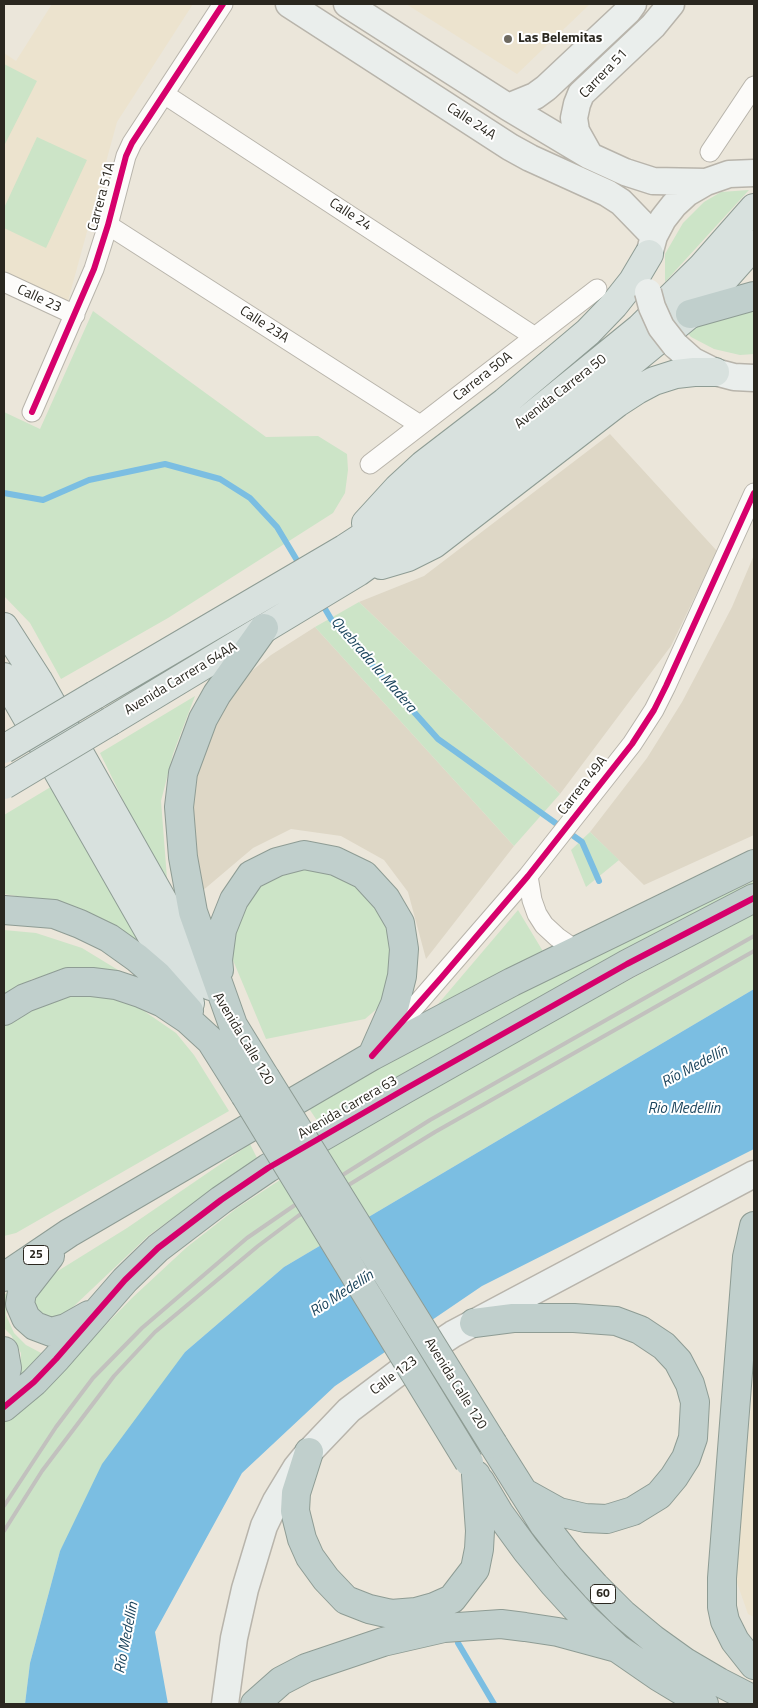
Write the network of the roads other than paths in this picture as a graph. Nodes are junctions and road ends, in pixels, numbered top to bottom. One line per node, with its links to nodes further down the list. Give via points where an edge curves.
1 (223, 4): 7 (street, Carrera 51A)
2 (289, 4): 16 (main road, Calle 24A, via 510,147 621,202)
3 (347, 4): 8 (main road)
4 (633, 4): 8 (main road, Carrera 51, via 546,88)
5 (671, 4): 11 (main road, Carrera 51, via 653,26 581,94 574,118 576,131)
6 (754, 86): 9 (street)
7 (164, 94): 15 (street, Carrera 51A, via 126,156); 23 (street, Calle 24)
8 (508, 107): 11 (main road)
9 (710, 152)
10 (754, 154): 13 (main road)
11 (590, 156): 13 (main road, via 653,180)
12 (754, 173): 13 (main road)
13 (718, 178): 16 (main road, via 687,193 674,205 663,219)
14 (754, 208): 30 (main road, Avenida Carrera 50, via 675,295 610,354 462,469)
15 (108, 225): 22 (street, Carrera 51A); 27 (street, Calle 23A)
16 (652, 245): 24 (main road, bridge, via 647,274 648,292 661,326 674,345 693,361); 30 (main road, via 614,305 588,332 411,475)
17 (754, 245): 21 (main road, Avenida Carrera 50)
18 (4, 282): 22 (street, Calle 23)
19 (597, 289): 23 (street, Carrera 50A)
20 (754, 296): 21 (highway)
21 (690, 314): 31 (main road, Avenida Carrera 50, via 508,463)
22 (75, 315): 26 (street, Carrera 51A)
23 (535, 337): 27 (street, Carrera 50A)
24 (715, 372): 25 (main road); 31 (main road, via 676,374 636,390 434,544 408,557)
25 (754, 378)
26 (32, 412)
27 (420, 425): 28 (street, Carrera 50A)
28 (370, 464)
29 (754, 493): 38 (street, Carrera 49A, via 654,710 632,744)
30 (344, 549): 35 (main road, Avenida Carrera 64AA, bridge)
31 (358, 572): 33 (main road, Avenida Carrera 64AA)
32 (4, 627): 45 (main road, Avenida Calle 120, via 38,680)
33 (264, 628): 36 (main road, Avenida Carrera 64AA, bridge); 45 (highway, via 203,719 183,773 179,807 183,857 193,912)
34 (4, 677): 46 (main road, Avenida Calle 120)
35 (4, 749)
36 (4, 785)
37 (754, 864): 43 (highway, 25)
38 (528, 876): 43 (street, via 532,900 544,925); 47 (street, Carrera 49A)
39 (754, 898): 53 (highway, Avenida Carrera 63, via 627,964 268,1168 158,1248)
40 (4, 902): 42 (highway)
41 (4, 910): 42 (highway)
42 (54, 914): 46 (highway, via 109,938 137,958 171,989)
43 (577, 950): 47 (highway, 25)
44 (4, 1011): 46 (highway, Avenida Calle 120, via 25,998 68,982 116,985 163,1003)
45 (233, 1025): 47 (highway, via 218,960 222,930 234,900 251,875 277,862 304,855 335,861 364,875 386,899 400,922 404,948 402,976 395,1004); 60 (highway, Avenida Calle 120 / 60, bridge)
46 (211, 1040): 59 (highway, Avenida Calle 120 / 60, bridge)
47 (372, 1056): 50 (highway, 25)
48 (754, 1174): 54 (main road, Calle 123)
49 (754, 1226): 62 (highway, via 747,1257 722,1607 735,1641)
50 (69, 1233): 51 (highway); 52 (highway, 25); 53 (highway, via 22,1292 20,1304 26,1318 35,1326 51,1332 66,1328)
51 (4, 1254)
52 (4, 1277)
53 (100, 1308): 57 (highway, Avenida Carrera 63, via 34,1382)
54 (474, 1322): 58 (main road, Calle 123, via 423,1354 350,1410); 60 (highway, via 513,1318 616,1322 640,1330 664,1346 678,1361 690,1384 695,1402 693,1438 686,1458 659,1495 633,1511 607,1519 558,1512)
55 (4, 1352): 56 (highway, via 7,1368)
56 (4, 1381)
57 (4, 1407)
58 (309, 1452): 59 (highway, via 296,1493 295,1511 310,1557 346,1600 369,1610 392,1614 416,1612 452,1599 475,1569 480,1540); 64 (main road, Calle 123, via 276,1500 254,1556 234,1638)
59 (473, 1468): 61 (highway, 60, via 499,1514 526,1550 585,1618)
60 (523, 1492): 63 (highway, 60, via 569,1557 623,1614 686,1662)
61 (617, 1648): 65 (highway, via 558,1632 501,1624 444,1628 383,1642 306,1668 281,1681); 66 (highway, 60)
62 (754, 1665)
63 (754, 1700)
64 (225, 1704)
65 (255, 1704)
66 (704, 1704)

